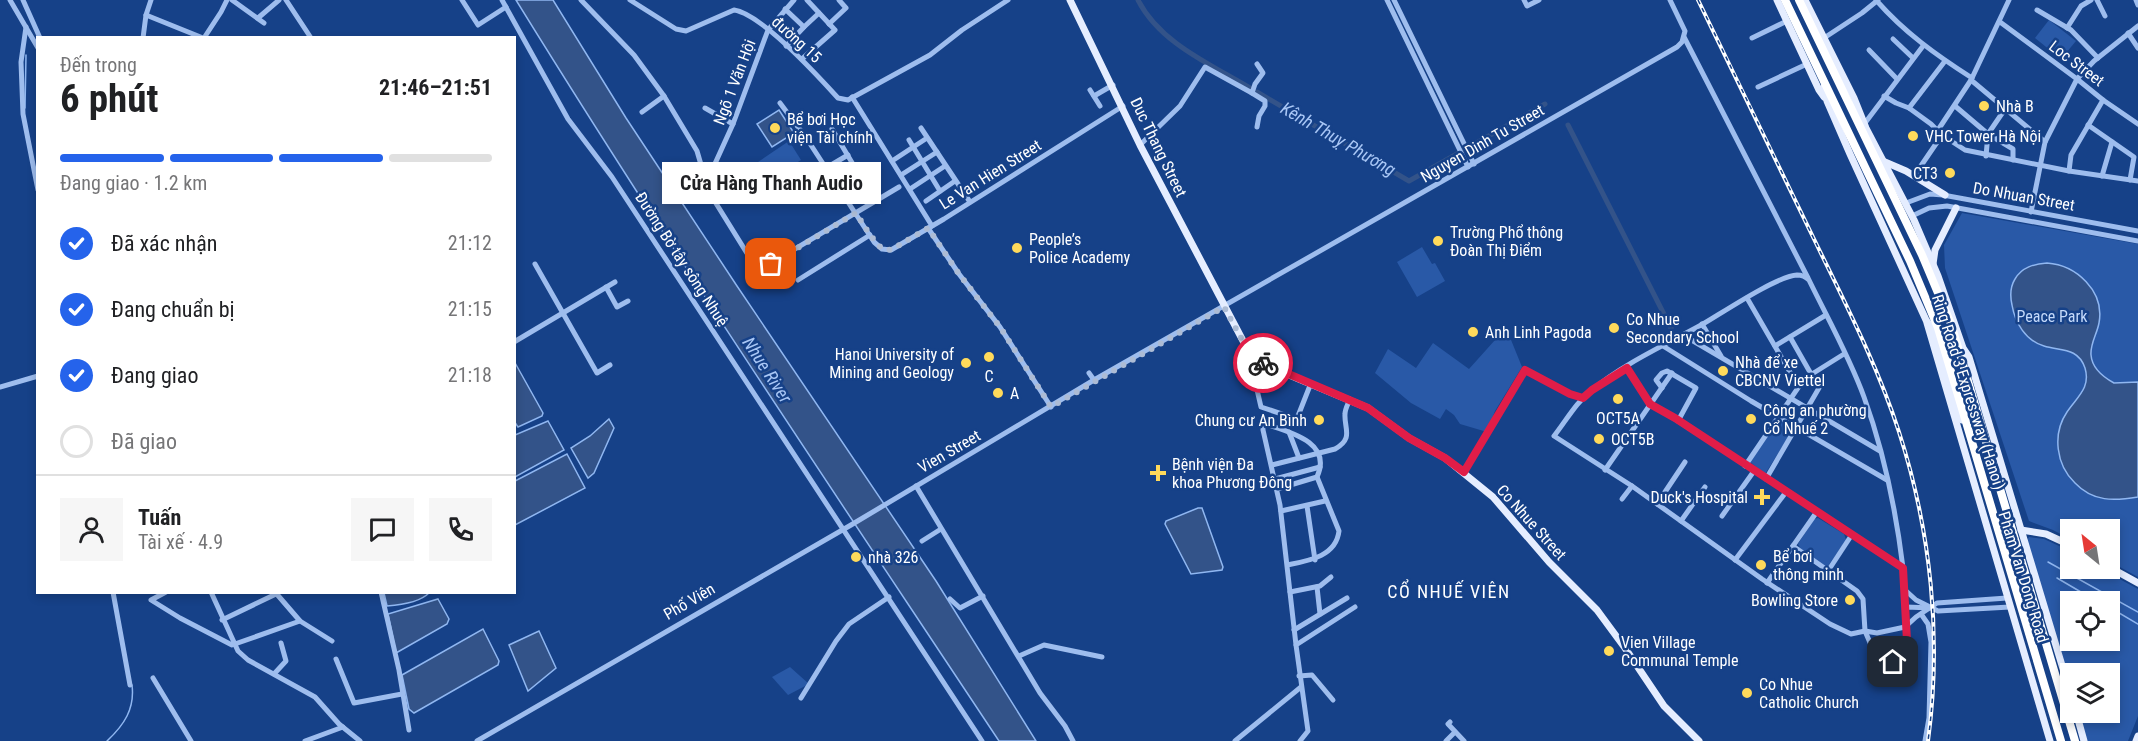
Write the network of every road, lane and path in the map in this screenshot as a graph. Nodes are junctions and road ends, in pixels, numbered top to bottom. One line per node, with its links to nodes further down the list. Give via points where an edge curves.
1 (10, 0): 42 (street)
2 (23, 0): 47 (street)
3 (227, 0): 36 (street); 50 (street)
4 (279, 0): 36 (street)
5 (286, 0): 51 (street)
6 (462, 0): 30 (street, via 478,25)
7 (502, 0): 30 (street, Đường Bờ tây sông Nhuệ)
8 (581, 0): 73 (street, via 634,55)
9 (630, 0): 45 (street, đường 15, via 676,29 686,31 734,10)
10 (794, 0): 31 (street, Ngõ 1 Văn Hội)
11 (807, 0): 33 (street)
12 (839, 0): 40 (street, via 846,8)
13 (1008, 0): 75 (street, via 930,55)
14 (1070, 0): 70 (main road, Duc Thang Street)
15 (1387, 0): 100 (street)
16 (1394, 0): 100 (street)
17 (1524, 0): 18 (street, via 1527,6)
18 (1539, 0)
19 (1670, 0): 52 (street, via 1683,25)
20 (1777, 0): 37 (main road, Pham Van Dong Road)
21 (1783, 0): 77 (main road, Pham Van Dong Road); 292 (highway, Ring Road 3 Expressway (Hanoi), bridge, via 1910,261 1938,328)
22 (1802, 0): 54 (main road, Pham Van Dong Road); 89 (main road, Pham Van Dong Road, via 1858,120); 293 (highway, Ring Road 3 Expressway (Hanoi), bridge, via 1951,324)
23 (1877, 0): 54 (street); 58 (street)
24 (2009, 0): 38 (street)
25 (2088, 0): 44 (street)
26 (2097, 0): 35 (street)
27 (2136, 0): 29 (street)
28 (149, 1): 34 (street)
29 (2138, 5)
30 (506, 7): 212 (street, Đường Bờ tây sông Nhuệ, via 568,119 612,177)
31 (785, 9): 43 (street); 45 (street, Ngõ 1 Văn Hội)
32 (2037, 10): 44 (street)
33 (819, 13): 40 (street); 43 (street)
34 (146, 15): 48 (street); 49 (street)
35 (2106, 16)
36 (258, 18): 39 (street)
37 (1787, 21): 53 (street); 66 (main road, Pham Van Dong Road)
38 (2000, 22): 68 (street); 69 (street, Loc Street)
39 (264, 23)
40 (829, 24): 63 (street, via 835,30)
41 (2138, 26): 46 (street)
42 (26, 27): 56 (street); 121 (street, via 21,62 23,114)
43 (804, 27): 57 (street)
44 (2067, 28): 62 (street)
45 (768, 30): 57 (street, đường 15); 86 (street, Ngõ 1 Văn Hội)
46 (2128, 33): 59 (street); 62 (street)
47 (39, 36)
48 (144, 36)
49 (199, 36)
50 (205, 36)
51 (310, 36)
52 (1684, 37): 113 (street, Nguyen Dinh Tu Street, via 1677,47); 145 (street)
53 (1752, 38)
54 (1824, 38): 89 (main road, Pham Van Dong Road)
55 (1893, 39): 61 (street)
56 (36, 44)
57 (786, 46): 63 (street, đường 15)
58 (1923, 46): 61 (street); 64 (street)
59 (2138, 48)
60 (1869, 50): 67 (street)
61 (1913, 58): 67 (street)
62 (2098, 58): 69 (street)
63 (802, 59): 75 (street, đường 15, via 843,100)
64 (1945, 61): 68 (street); 83 (street)
65 (1257, 64): 72 (street, via 1263,74)
66 (1807, 64): 71 (street); 77 (main road, Pham Van Dong Road)
67 (1897, 79): 74 (street)
68 (1971, 79): 81 (street); 84 (street)
69 (2077, 79): 76 (street, Loc Street); 98 (street)
70 (1113, 85): 79 (street, via 1092,93); 80 (main road, Duc Thang Street)
71 (1758, 87)
72 (1254, 88): 90 (street, via 1265,101); 101 (street, via 1205,67 1180,106)
73 (664, 96): 85 (street); 116 (street, via 697,151)
74 (1884, 96): 83 (street); 89 (street)
75 (852, 97): 107 (street)
76 (2103, 100): 87 (street, Loc Street); 88 (street)
77 (1827, 101): 135 (main road, Pham Van Dong Road)
78 (780, 103): 114 (street, Le Van Hien Street)
79 (1100, 106)
80 (1123, 106): 101 (main road, Duc Thang Street); 130 (street, Le Van Hien Street)
81 (1956, 106): 93 (street); 94 (street)
82 (705, 108): 86 (street)
83 (1909, 108): 93 (street)
84 (2005, 109): 94 (street); 98 (street)
85 (642, 112)
86 (733, 124): 116 (street, Ngõ 1 Văn Hội, via 713,168)
87 (2138, 124)
88 (2088, 125): 99 (street); 115 (street, via 2071,154)
89 (1866, 126): 109 (main road, Pham Van Dong Road)
90 (1257, 127)
91 (921, 128): 96 (street)
92 (832, 129): 104 (street)
93 (1938, 130): 95 (street)
94 (1988, 134): 105 (street); 106 (street, via 2013,149)
95 (1942, 135): 105 (street, via 1965,150); 119 (street)
96 (927, 138): 102 (street); 103 (street)
97 (909, 140): 102 (street)
98 (2044, 142): 110 (street)
99 (2112, 142): 120 (street); 122 (street, via 2134,157)
100 (1460, 144): 113 (street)
101 (1140, 145): 150 (main road, Duc Thang Street)
102 (913, 147): 107 (street); 108 (street)
103 (937, 152): 108 (street); 112 (street)
104 (848, 155): 111 (street); 114 (street)
105 (1986, 156): 106 (street)
106 (2013, 160): 110 (street)
107 (892, 161): 117 (street)
108 (922, 162): 117 (street); 118 (street)
109 (1885, 162): 119 (main road); 131 (main road, Pham Van Dong Road)
110 (2039, 165): 115 (street); 133 (street)
111 (854, 166)
112 (945, 166): 118 (street); 123 (street)
113 (1471, 166): 150 (street, Nguyen Dinh Tu Street)
114 (826, 168): 134 (street, Le Van Hien Street)
115 (2069, 171): 120 (street)
116 (703, 173): 134 (street, via 709,192 758,271)
117 (901, 175): 126 (street)
118 (930, 176): 126 (street); 127 (street)
119 (1914, 176): 128 (main road)
120 (2102, 176): 122 (street)
121 (36, 180)
122 (2130, 180): 124 (street)
123 (955, 181): 127 (street); 130 (street)
124 (2138, 182)
125 (899, 187): 134 (street)
126 (910, 189): 137 (street)
127 (940, 191): 129 (street)
128 (1945, 195): 131 (street, Do Nhuan Street, via 1930,194); 133 (street, Do Nhuan Street)
129 (926, 201)
130 (970, 202): 137 (street, Le Van Hien Street)
131 (1906, 203): 135 (main road); 136 (main road, Pham Van Dong Road)
132 (1956, 208): 136 (street, Do Nhuan Street, via 1937,206); 141 (street, Do Nhuan Street); 143 (main road, via 1935,250)
133 (2031, 212): 139 (street, Do Nhuan Street)
134 (856, 213): 140 (street, Le Van Hien Street)
135 (1880, 216): 138 (main road, Pham Van Dong Road)
136 (1912, 216): 138 (main road); 143 (main road, Pham Van Dong Road)
137 (930, 227): 140 (street, Le Van Hien Street, via 891,250 882,249); 179 (street)
138 (1886, 229): 153 (main road, Pham Van Dong Road)
139 (2138, 231)
140 (870, 235): 144 (street)
141 (2138, 241)
142 (535, 264): 151 (street)
143 (1933, 264): 160 (main road, Pham Van Dong Road)
144 (798, 280)
145 (1809, 280): 148 (street, via 1797,275); 152 (street)
146 (615, 282): 147 (street)
147 (606, 287): 149 (street, via 618,307); 151 (street)
148 (1747, 298): 154 (street); 159 (street)
149 (628, 301)
150 (1224, 307): 169 (street, Vien Street); 171 (main road, Co Nhue Street, via 1251,356)
151 (562, 312): 157 (street); 163 (street, via 597,373)
152 (1826, 315): 156 (street); 161 (street)
153 (1926, 320): 240 (main road, Pham Van Dong Road); 292 (main road, Pham Van Dong Road, via 1933,330 1983,486)
154 (1702, 324): 155 (street); 162 (street)
155 (1683, 335): 158 (street); 162 (street)
156 (1790, 337): 159 (street); 167 (street)
157 (516, 341)
158 (1663, 346): 164 (street); 181 (street)
159 (1776, 346): 172 (street)
160 (1963, 348): 214 (main road, Pham Van Dong Road, via 1969,357); 293 (main road, Pham Van Dong Road, via 1963,359)
161 (1844, 354): 167 (street); 185 (street, via 1863,395)
162 (1722, 358): 176 (street)
163 (610, 365)
164 (1627, 368): 175 (street); 178 (street)
165 (1089, 372): 169 (street)
166 (1672, 373): 174 (street); 174 (street, via 1667,371 1658,376 1656,380); 182 (street, via 1696,388)
167 (1812, 373): 172 (street); 180 (street, via 1820,388)
168 (36, 377): 173 (street)
169 (1094, 381): 179 (street, Vien Street)
170 (1255, 381): 171 (street, via 1261,407 1297,420)
171 (1311, 383): 177 (main road, Co Nhue Street)
172 (1798, 386): 176 (street)
173 (0, 387)
174 (1662, 388): 178 (street)
175 (1583, 398): 192 (street, via 1554,436); 194 (street, via 1525,370)
176 (1790, 398): 180 (street); 181 (street)
177 (1350, 399): 186 (street, via 1345,412 1348,430 1341,445); 194 (main road, Co Nhue Street)
178 (1650, 404): 182 (street); 192 (street)
179 (1051, 407): 199 (street, Vien Street)
180 (1808, 409): 183 (street); 185 (street)
181 (1778, 416): 183 (street); 190 (street)
182 (1678, 421): 190 (street)
183 (1796, 427): 197 (street); 198 (street)
184 (1289, 432): 186 (street, via 1312,443); 187 (street); 189 (street, via 1263,425)
185 (1880, 451): 198 (street)
186 (1318, 453): 187 (street); 191 (street)
187 (1299, 458): 189 (street)
188 (1685, 462): 206 (street)
189 (1272, 465): 196 (street)
190 (1746, 466): 193 (street)
191 (1320, 467): 195 (street); 196 (street)
192 (1605, 470): 200 (street)
193 (1754, 471): 197 (street); 210 (street)
194 (1464, 472): 289 (main road, Co Nhue Street, via 1503,507 1549,562 1597,610 1664,706)
195 (1317, 477): 202 (street); 205 (street)
196 (1275, 479): 202 (street)
197 (1766, 479): 203 (street)
198 (1887, 480): 222 (street)
199 (916, 486): 212 (street, Phố Viên); 213 (street, Vien Street)
200 (1632, 486): 204 (street); 206 (street)
201 (1705, 487): 211 (street)
202 (1277, 489): 208 (street)
203 (1786, 492): 209 (street); 220 (street)
204 (1622, 499)
205 (1325, 501): 207 (street); 219 (street, via 1339,537 1336,545)
206 (1657, 504): 211 (street)
207 (1307, 506): 208 (street); 219 (street)
208 (1281, 511): 221 (street)
209 (1816, 513): 215 (street); 218 (street)
210 (1722, 516)
211 (1681, 522): 220 (street)
212 (844, 528): 238 (street, Đường Bờ tây sông Nhuệ); 282 (street, Phố Viên)
213 (941, 529): 217 (street); 237 (street, Vien Street)
214 (2020, 530): 216 (main road); 264 (main road, Pham Van Dong Road)
215 (1851, 536): 222 (street); 223 (street)
216 (2060, 540)
217 (922, 541)
218 (1793, 546): 223 (street); 226 (street)
219 (1317, 559): 221 (street)
220 (1735, 560): 226 (street)
221 (1287, 565): 230 (street)
222 (1903, 568): 229 (street)
223 (1828, 571): 252 (street, via 1863,599)
224 (2120, 573): 227 (main road)
225 (1331, 577): 228 (street)
226 (1767, 583): 252 (street, via 1830,624 1851,634)
227 (2138, 583)
228 (1317, 587): 230 (street); 246 (street)
229 (1905, 590): 243 (street); 245 (street)
230 (1290, 592): 251 (street)
231 (113, 594): 268 (street)
232 (162, 594): 256 (street, via 151,599)
233 (212, 594): 248 (street)
234 (273, 594): 248 (street)
235 (276, 594): 249 (street)
236 (381, 594): 270 (street)
237 (983, 596): 241 (street, via 960,608); 259 (street, Vien Street)
238 (889, 597): 271 (street, via 849,624); 283 (street, Đường Bờ tây sông Nhuệ)
239 (1347, 598): 246 (street)
240 (2007, 598): 244 (main road, Pham Van Dong Road); 245 (street, via 1937,603)
241 (950, 599)
242 (1355, 607): 257 (street)
243 (1906, 607): 245 (street); 250 (street)
244 (2010, 607): 245 (street, via 1938,611); 291 (main road, Pham Van Dong Road)
245 (1932, 608): 247 (street)
246 (1320, 614): 251 (street)
247 (1921, 614): 250 (street); 290 (street, via 1928,624 1931,642)
248 (222, 620): 256 (street)
249 (300, 621): 253 (street); 256 (street)
250 (1905, 627): 252 (street, via 1877,633); 254 (street)
251 (1294, 630): 257 (street)
252 (1865, 631): 258 (street)
253 (332, 641)
254 (1907, 641): 262 (street); 263 (street, via 1910,654)
255 (281, 643): 265 (street, via 286,661)
256 (235, 645): 265 (street, via 248,660)
257 (1296, 645): 266 (street)
258 (1871, 645)
259 (1019, 656): 260 (street, via 1044,645); 284 (street, Vien Street)
260 (1102, 657)
261 (336, 660): 270 (street, via 354,703)
262 (1893, 662)
263 (1906, 663)
264 (2061, 663)
265 (274, 674): 275 (street, via 315,697)
266 (1299, 676): 269 (street); 272 (street, via 1312,675)
267 (153, 678): 279 (street)
268 (130, 685)
269 (1301, 687): 285 (street); 286 (street, via 1308,731)
270 (402, 694): 276 (street)
271 (801, 698)
272 (1333, 700)
273 (1450, 722): 277 (street)
274 (2079, 723): 294 (main road)
275 (343, 727): 280 (street); 281 (street)
276 (409, 730)
277 (1455, 732): 287 (street); 288 (street)
278 (2138, 736): 295 (main road)
279 (191, 741)
280 (305, 741)
281 (360, 741)
282 (477, 741)
283 (982, 741)
284 (1073, 741)
285 (1235, 741)
286 (1300, 741)
287 (1446, 741)
288 (1464, 741)
289 (1699, 741)
290 (1925, 741)
291 (2050, 741)
292 (2060, 741)
293 (2076, 741)
294 (2085, 741)
295 (2136, 741)

